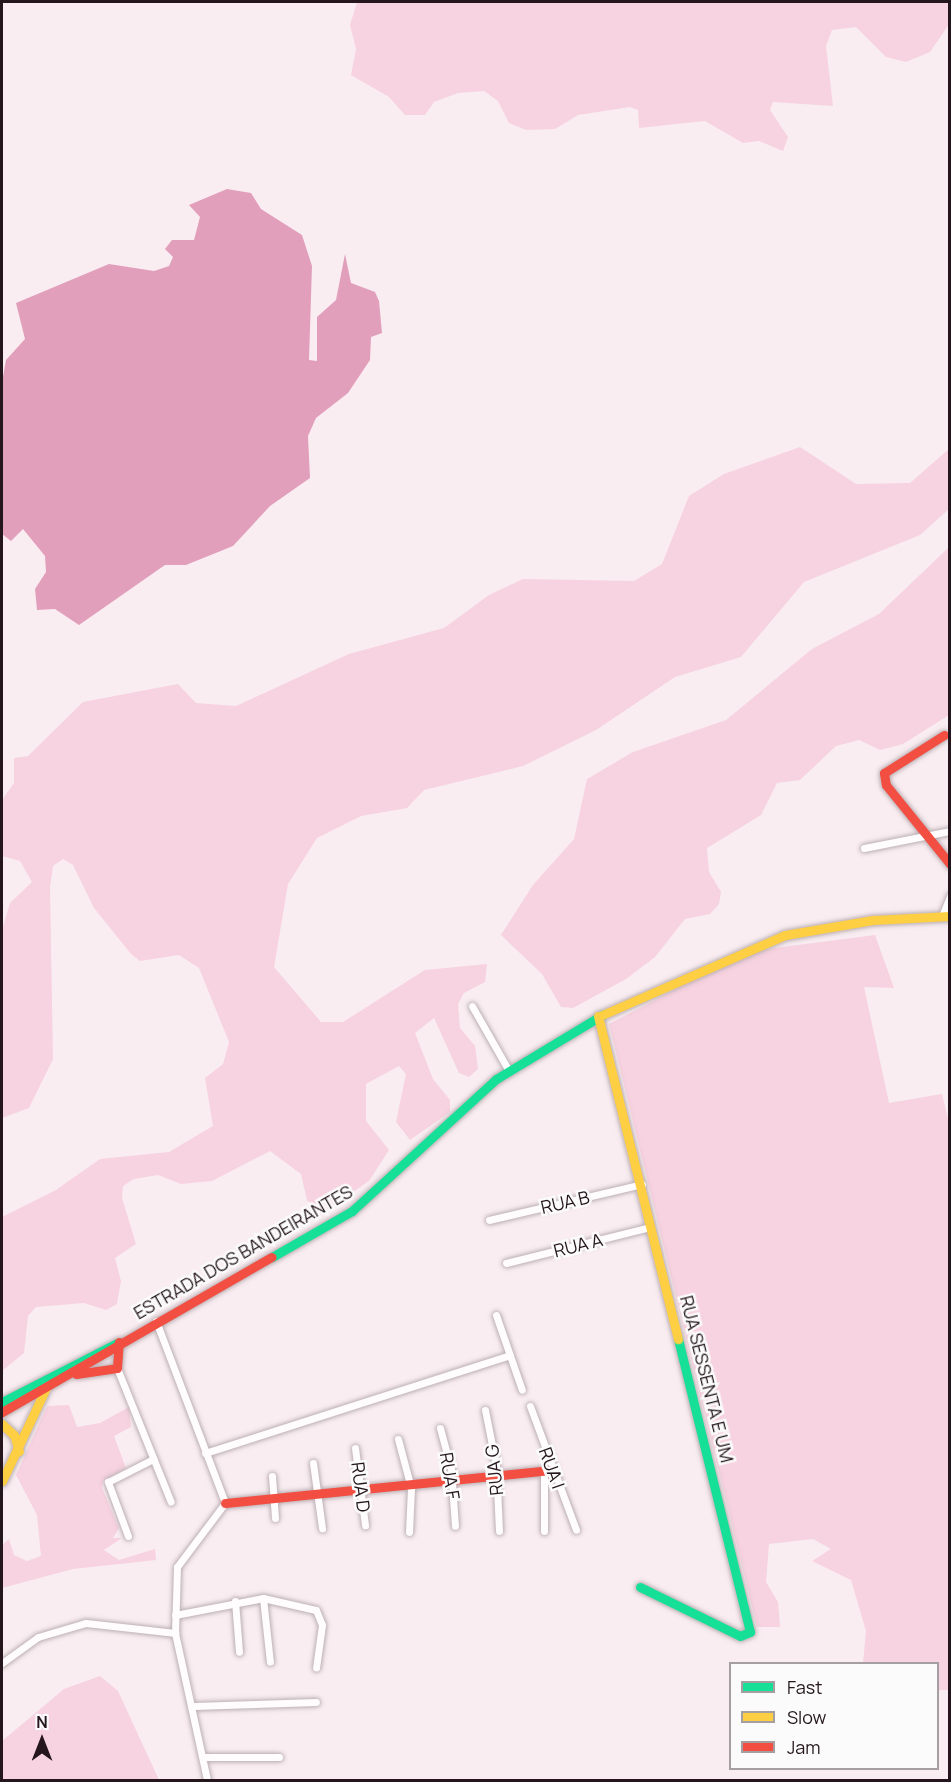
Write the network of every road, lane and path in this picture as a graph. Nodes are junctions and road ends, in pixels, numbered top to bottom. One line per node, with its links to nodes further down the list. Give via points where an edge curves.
1 (944, 735): 3 (street, via 884,773 886,785)
2 (950, 831): 3 (street)
3 (927, 836): 4 (street); 5 (street)
4 (864, 848)
5 (950, 864)
6 (950, 896): 7 (street)
7 (946, 916): 9 (street, ESTRADA DOS BANDEIRANTES, via 873,920 785,935 712,961)
8 (472, 1006): 10 (street)
9 (598, 1016): 10 (street, ESTRADA DOS BANDEIRANTES); 11 (street, RUA SESSENTA E UM)
10 (508, 1069): 16 (street, ESTRADA DOS BANDEIRANTES, via 462,1106 371,1197)
11 (642, 1185): 12 (street, RUA B); 13 (street, RUA SESSENTA E UM)
12 (489, 1220)
13 (650, 1227): 14 (street, RUA A); 56 (street, RUA SESSENTA E UM, via 750,1632 740,1636)
14 (506, 1263)
15 (496, 1315): 18 (street)
16 (156, 1320): 17 (street, ESTRADA DOS BANDEIRANTES); 33 (street)
17 (119, 1342): 19 (street); 20 (street, ESTRADA DOS BANDEIRANTES); 21 (street, ESTRADA DOS BANDEIRANTES)
18 (510, 1355): 23 (street); 33 (street)
19 (117, 1368): 21 (street); 34 (street)
20 (57, 1372): 22 (street); 24 (street, ESTRADA DOS BANDEIRANTES)
21 (68, 1376): 22 (street, ESTRADA DOS BANDEIRANTES)
22 (45, 1389): 27 (street, ESTRADA DOS BANDEIRANTES); 32 (street)
23 (522, 1390)
24 (2, 1402)
25 (530, 1406): 36 (street, RUA I)
26 (485, 1410): 38 (street, RUA G)
27 (2, 1412)
28 (2, 1424): 32 (street, via 15,1435)
29 (440, 1428): 40 (street, RUA F)
30 (398, 1438): 41 (street)
31 (355, 1448): 42 (street, RUA D)
32 (19, 1451): 39 (street)
33 (205, 1453): 46 (street)
34 (153, 1459): 45 (street); 55 (street, via 108,1482)
35 (313, 1463): 43 (street)
36 (548, 1471): 38 (street); 51 (street, RUA I); 53 (street)
37 (272, 1476): 44 (street)
38 (497, 1479): 40 (street); 52 (street, RUA G)
39 (2, 1481)
40 (453, 1483): 41 (street); 49 (street, RUA F)
41 (411, 1488): 42 (street); 54 (street)
42 (365, 1492): 43 (street); 48 (street, RUA D)
43 (320, 1496): 44 (street); 50 (street)
44 (274, 1499): 46 (street); 47 (street)
45 (171, 1502)
46 (225, 1503): 59 (street, via 177,1567)
47 (275, 1518)
48 (365, 1525)
49 (455, 1526)
50 (322, 1528)
51 (576, 1530)
52 (498, 1531)
53 (544, 1531)
54 (409, 1532)
55 (128, 1536)
56 (640, 1587)
57 (263, 1598): 58 (street); 62 (street); 64 (street, via 321,1613)
58 (235, 1601): 59 (street); 61 (street)
59 (175, 1615): 60 (street)
60 (175, 1633): 63 (street, via 86,1623 38,1637); 66 (street)
61 (239, 1652)
62 (270, 1662)
63 (2, 1664)
64 (316, 1668)
65 (315, 1701): 66 (street)
66 (194, 1706): 67 (street)
67 (205, 1757): 68 (street); 69 (street)
68 (279, 1757)
69 (207, 1780)

